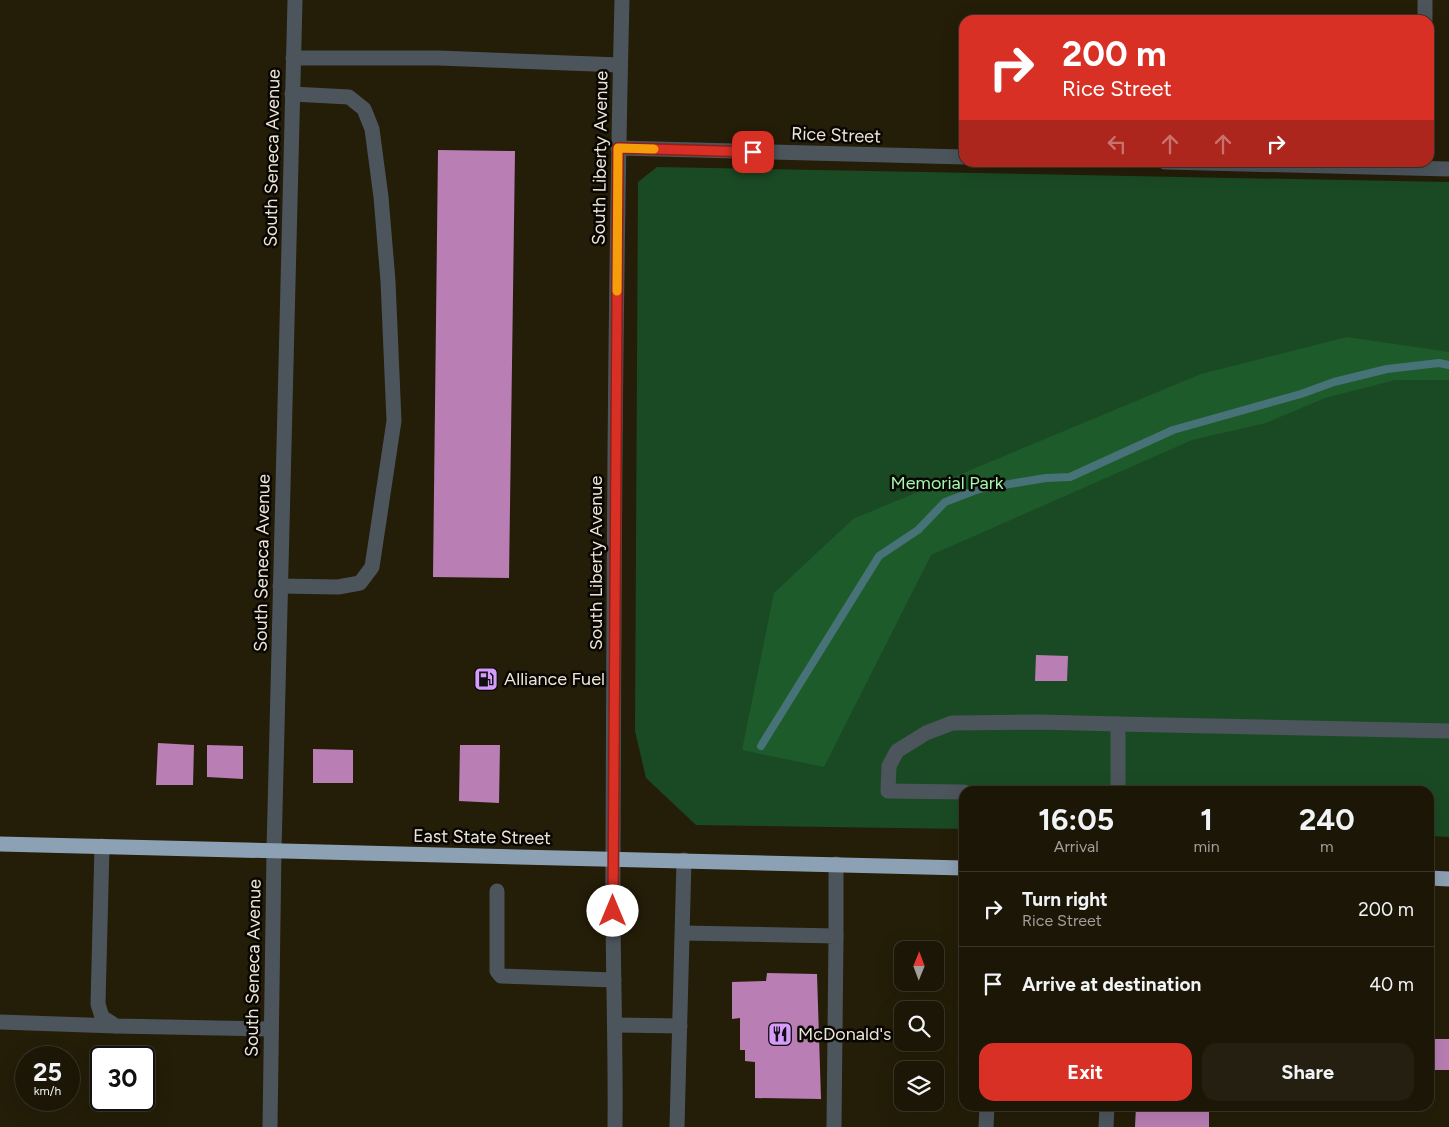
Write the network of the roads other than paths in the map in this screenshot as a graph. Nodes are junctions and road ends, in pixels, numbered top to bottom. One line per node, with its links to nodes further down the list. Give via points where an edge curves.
1 (295, 0): 5 (street, South Seneca Avenue)
2 (622, 0): 6 (street, South Liberty Avenue)
3 (1425, 0): 4 (street)
4 (1425, 15)
5 (293, 58): 6 (street, via 439,58); 7 (street, South Seneca Avenue)
6 (620, 65): 8 (street, South Liberty Avenue)
7 (292, 94): 12 (street, South Seneca Avenue); 12 (street, via 349,97 364,109 372,129 388,281 394,421 372,567 360,583 338,587)
8 (618, 148): 9 (street, Rice Street); 20 (street, South Liberty Avenue)
9 (959, 157)
10 (1430, 167): 11 (street)
11 (1449, 169)
12 (280, 586): 19 (street, South Seneca Avenue)
13 (1118, 724): 14 (street); 15 (street); 16 (street, via 952,723 926,733 896,751 889,766 888,791)
14 (1449, 731)
15 (1118, 786)
16 (959, 792)
17 (0, 844): 18 (highway, East State Street)
18 (102, 846): 19 (highway, East State Street); 31 (street, via 98,1004 102,1017)
19 (274, 851): 20 (highway, East State Street); 34 (street, South Seneca Avenue)
20 (613, 859): 21 (highway, East State Street); 29 (street, South Liberty Avenue)
21 (684, 860): 22 (highway, East State Street); 27 (street)
22 (836, 864): 23 (highway, East State Street); 28 (street)
23 (959, 868)
24 (1434, 878): 25 (highway)
25 (1449, 878)
26 (497, 891): 29 (street, via 497,971 501,976)
27 (683, 933): 28 (street); 33 (street)
28 (836, 936): 40 (street)
29 (614, 980): 32 (street, South Liberty Avenue)
30 (0, 1022): 31 (street)
31 (116, 1026): 34 (street)
32 (617, 1026): 33 (street); 38 (street, South Liberty Avenue)
33 (680, 1026): 39 (street)
34 (271, 1029): 37 (street, South Seneca Avenue)
35 (987, 1111): 41 (street)
36 (1107, 1111): 42 (street)
37 (270, 1127)
38 (615, 1127)
39 (676, 1127)
40 (834, 1127)
41 (986, 1127)
42 (1106, 1127)

